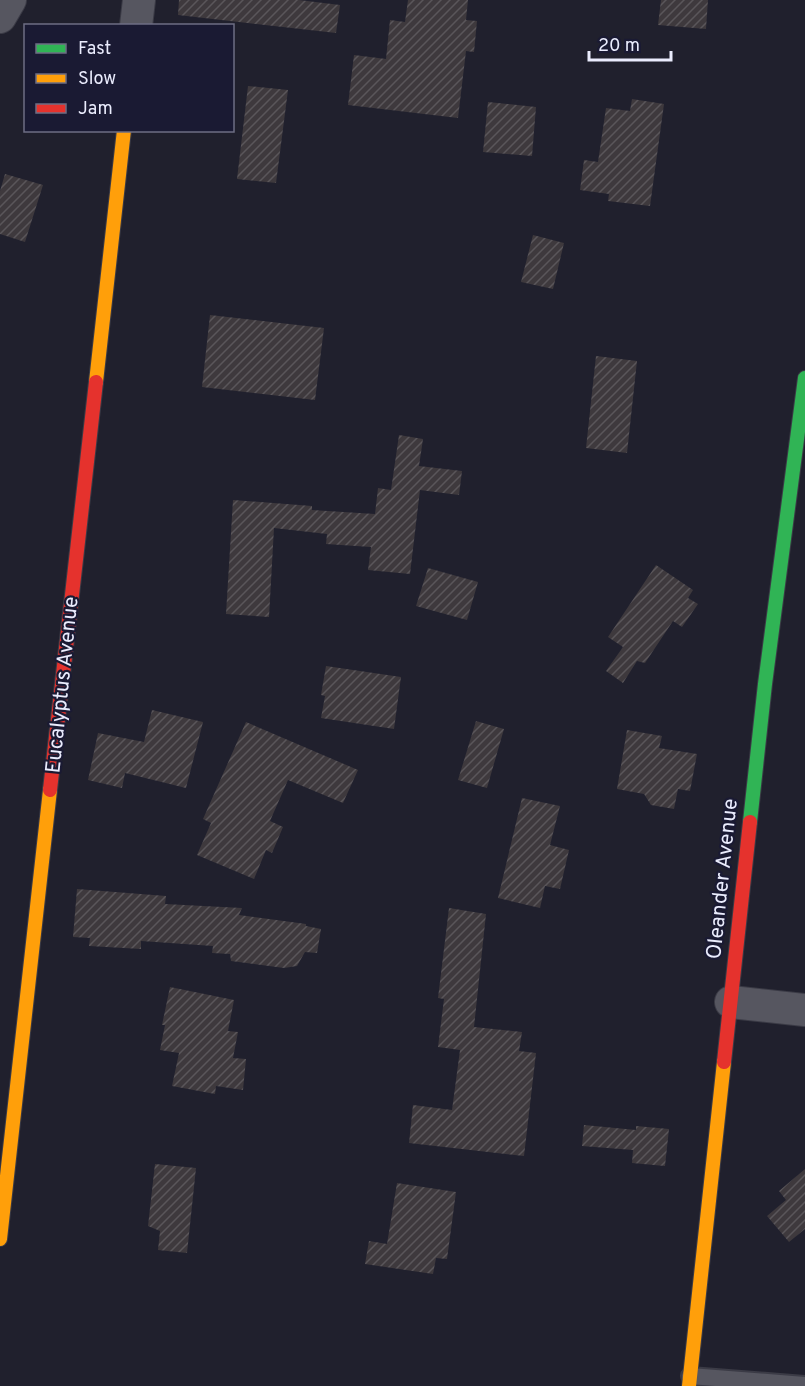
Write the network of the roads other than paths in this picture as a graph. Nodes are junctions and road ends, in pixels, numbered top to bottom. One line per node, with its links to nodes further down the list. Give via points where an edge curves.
1 (10, 0): 3 (street)
2 (139, 0): 4 (street)
3 (0, 17)
4 (136, 24)
5 (124, 132): 9 (street, Eucalyptus Avenue)
6 (805, 378): 7 (street, Oleander Avenue, via 765,684)
7 (731, 1002): 8 (street); 10 (street, Oleander Avenue)
8 (805, 1010)
9 (0, 1239)
10 (689, 1381): 11 (lane)
11 (805, 1385)

